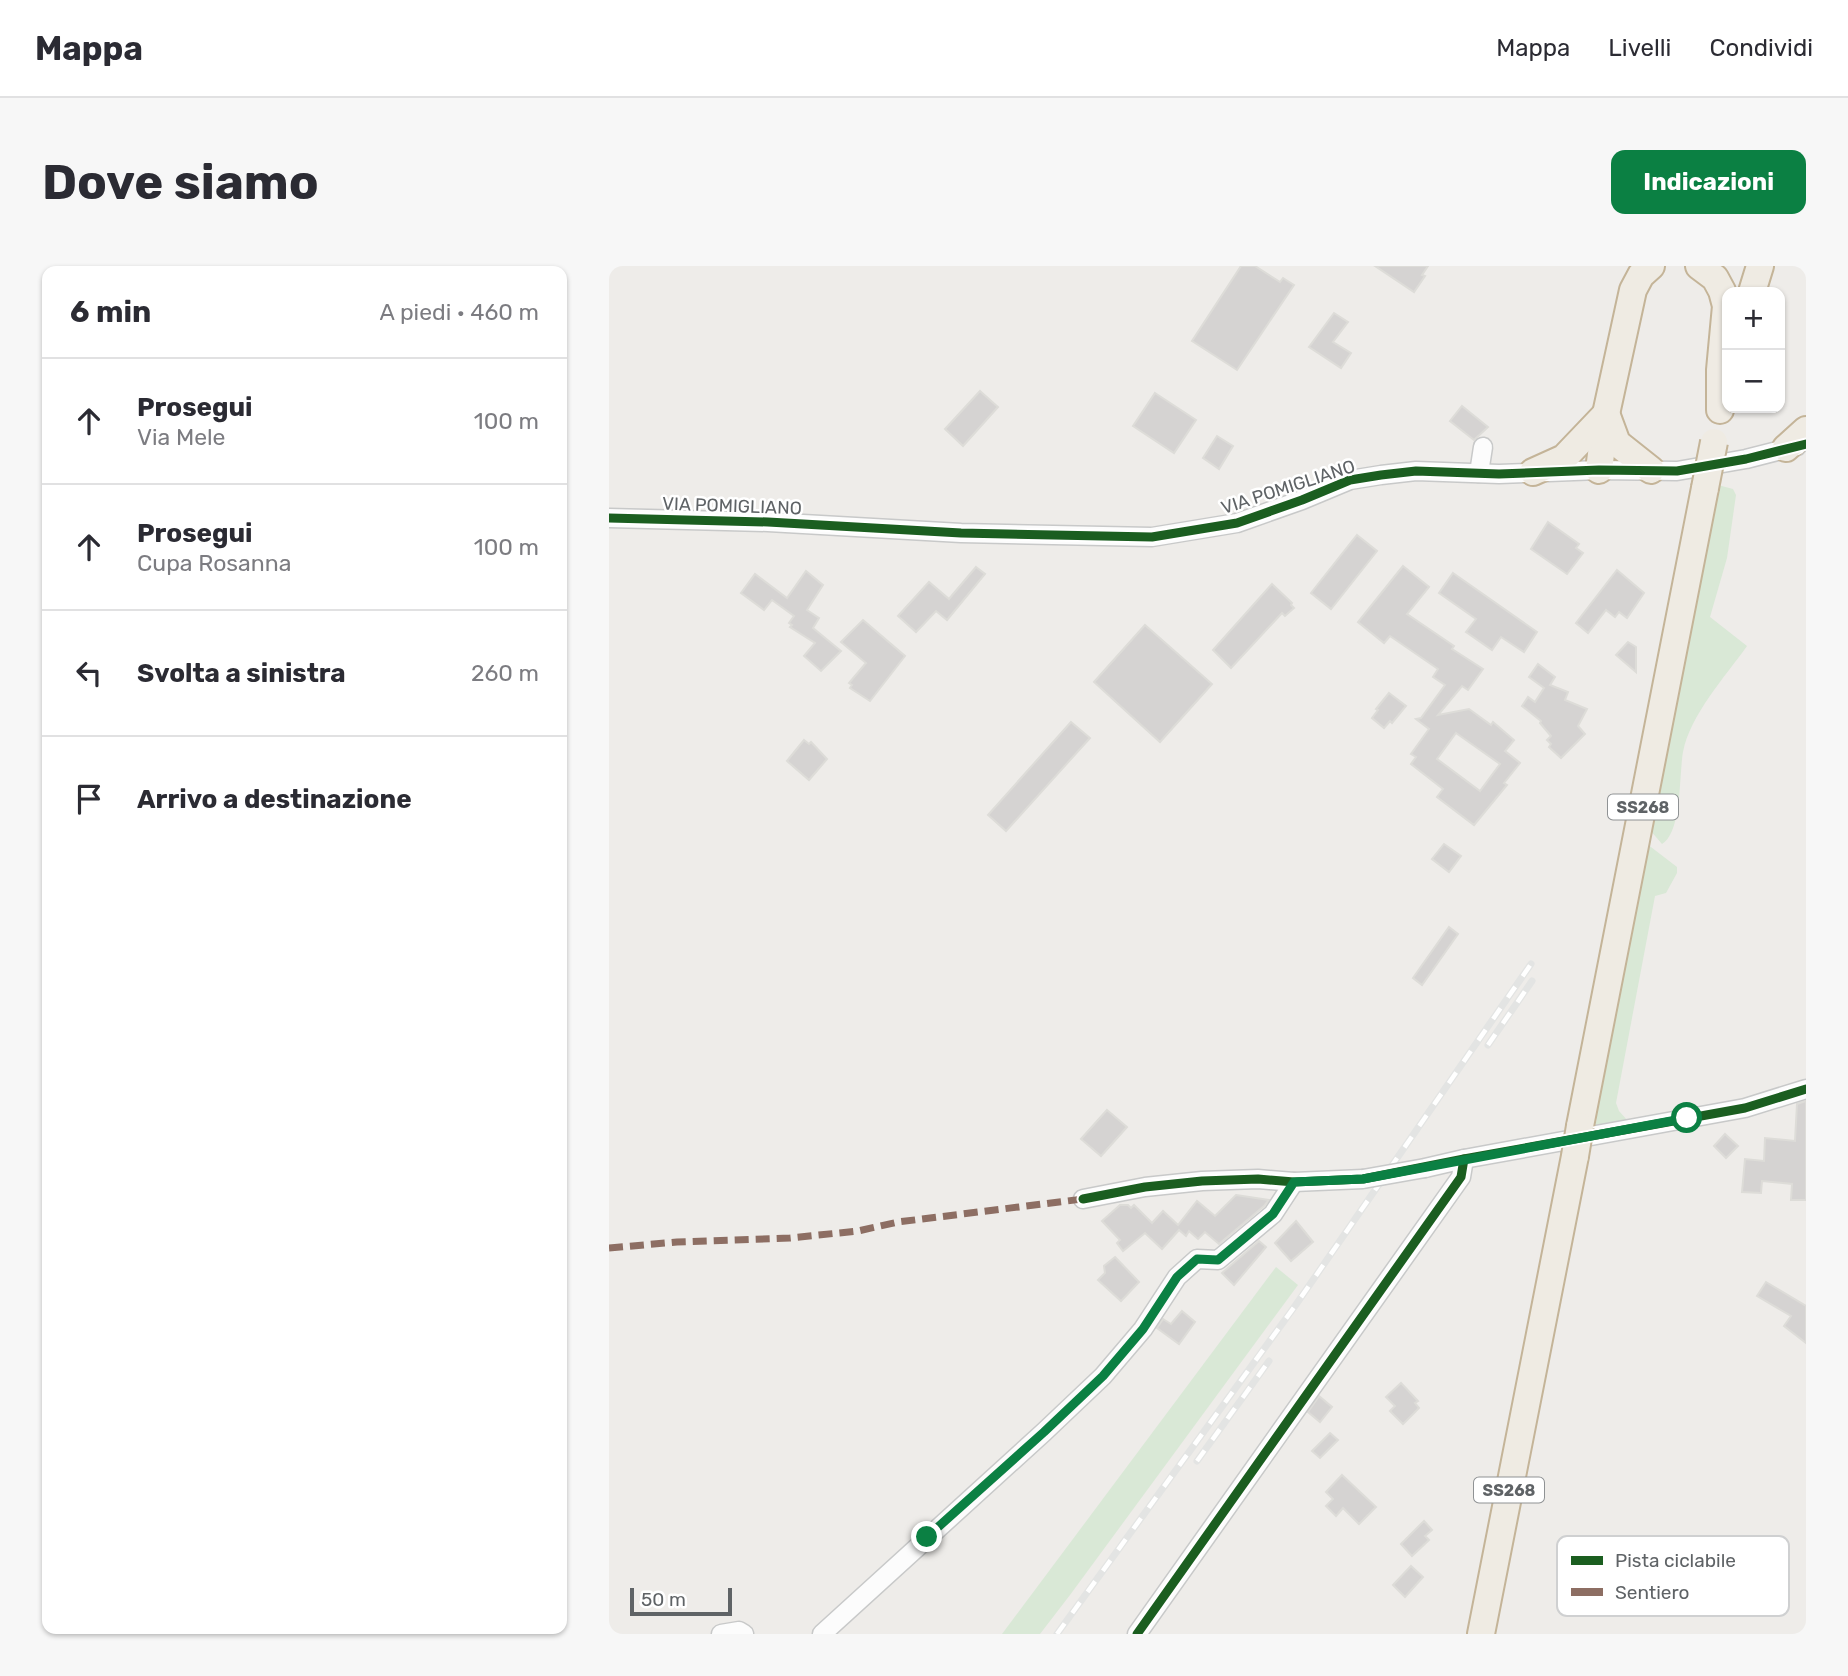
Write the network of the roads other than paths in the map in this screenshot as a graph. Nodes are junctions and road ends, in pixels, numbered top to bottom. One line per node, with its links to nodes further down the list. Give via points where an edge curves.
1 (1651, 266): 9 (highway, via 1633,290)
2 (1699, 266): 8 (highway, via 1715,278 1726,306)
3 (1747, 266): 5 (highway)
4 (1760, 266): 6 (highway)
5 (1744, 287)
6 (1754, 287)
7 (1722, 400): 8 (highway, SS268)
8 (1720, 410): 26 (highway, SS268, bridge)
9 (1606, 414): 13 (highway); 14 (highway, via 1617,443); 15 (highway, via 1564,458)
10 (1806, 430): 11 (highway)
11 (1796, 446): 14 (street, VIA POMIGLIANO, via 1726,464)
12 (1483, 447): 16 (street)
13 (1599, 470): 14 (street, VIA POMIGLIANO); 15 (street, VIA POMIGLIANO)
14 (1651, 470)
15 (1533, 472): 16 (street, VIA POMIGLIANO)
16 (1479, 473): 17 (street, VIA POMIGLIANO, via 1416,471 1350,480 1237,523 1152,537)
17 (609, 518)
18 (1806, 1088): 19 (street, via 1745,1108)
19 (1464, 1159): 20 (street, bridge, via 1363,1179); 25 (street, via 1461,1177)
20 (1294, 1182): 21 (street, via 1202,1181); 24 (street, via 1273,1214 1218,1260 1197,1259 1177,1277 1143,1329 1103,1376)
21 (1083, 1199)
22 (721, 1634): 23 (street)
23 (744, 1634)
24 (822, 1634)
25 (1137, 1634)
26 (1481, 1634)

